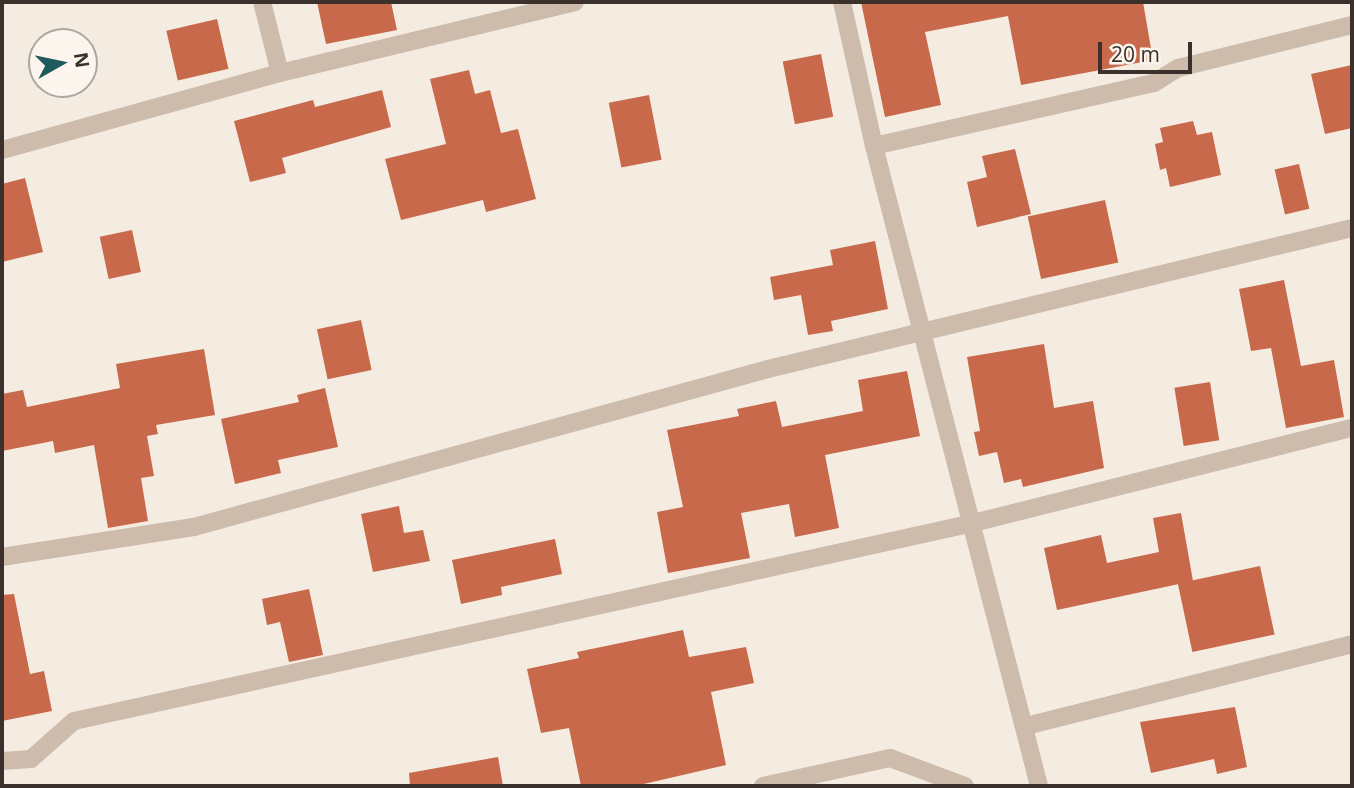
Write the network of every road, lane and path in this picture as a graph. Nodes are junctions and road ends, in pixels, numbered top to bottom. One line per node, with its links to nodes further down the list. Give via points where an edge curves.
1 (262, 2): 5 (street)
2 (842, 2): 6 (street)
3 (566, 3): 5 (street)
4 (1352, 25): 6 (street, via 1178,68 1154,83)
5 (280, 73): 7 (street)
6 (874, 146): 9 (street)
7 (2, 150)
8 (1352, 228): 9 (street)
9 (922, 335): 11 (street); 12 (street, via 768,369 194,527)
10 (1352, 429): 11 (street)
11 (973, 523): 14 (street); 15 (street, via 74,721 31,759)
12 (2, 557)
13 (1352, 644): 14 (street)
14 (1026, 726): 18 (street)
15 (2, 761)
16 (763, 786): 17 (street, via 890,758)
17 (965, 786)
18 (1039, 786)

